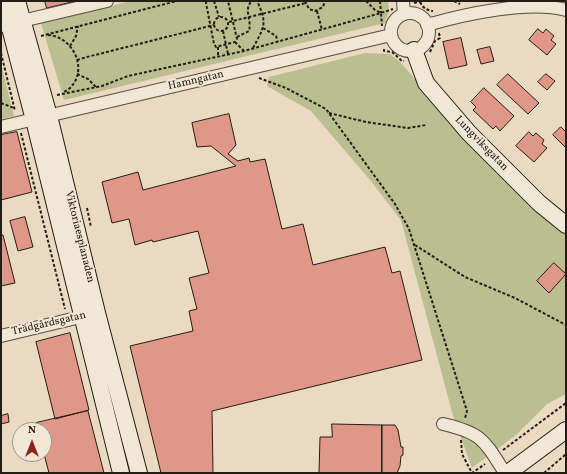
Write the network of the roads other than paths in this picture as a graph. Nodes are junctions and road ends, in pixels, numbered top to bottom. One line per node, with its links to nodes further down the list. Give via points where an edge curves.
1 (3, 1): 6 (main road, Viktoriaesplanaden)
2 (17, 1): 6 (main road, Viktoriaesplanaden)
3 (107, 1): 6 (street)
4 (403, 6): 7 (street, via 420,16); 8 (street)
5 (566, 10): 7 (street, via 542,3 521,3 496,6)
6 (10, 23): 10 (main road, Viktoriaesplanaden); 11 (main road, Viktoriaesplanaden)
7 (427, 25): 9 (street, via 427,38 420,48)
8 (387, 36): 9 (street, via 397,45); 10 (street, Hamngatan)
9 (414, 50): 13 (main road, Lungviksgatan, via 426,83 469,133 539,203)
10 (49, 116): 11 (street, Hamngatan); 14 (main road, Viktoriaesplanaden)
11 (26, 121): 12 (street, Hamngatan); 14 (main road, Viktoriaesplanaden)
12 (1, 127)
13 (566, 225)
14 (82, 316): 15 (street, Trädgårdsgatan); 18 (main road, Viktoriaesplanaden); 19 (main road, Viktoriaesplanaden)
15 (1, 336)
16 (443, 424): 20 (street, via 462,428 481,439)
17 (566, 430): 21 (main road)
18 (121, 473)
19 (139, 473)
20 (505, 473)
21 (508, 473)

